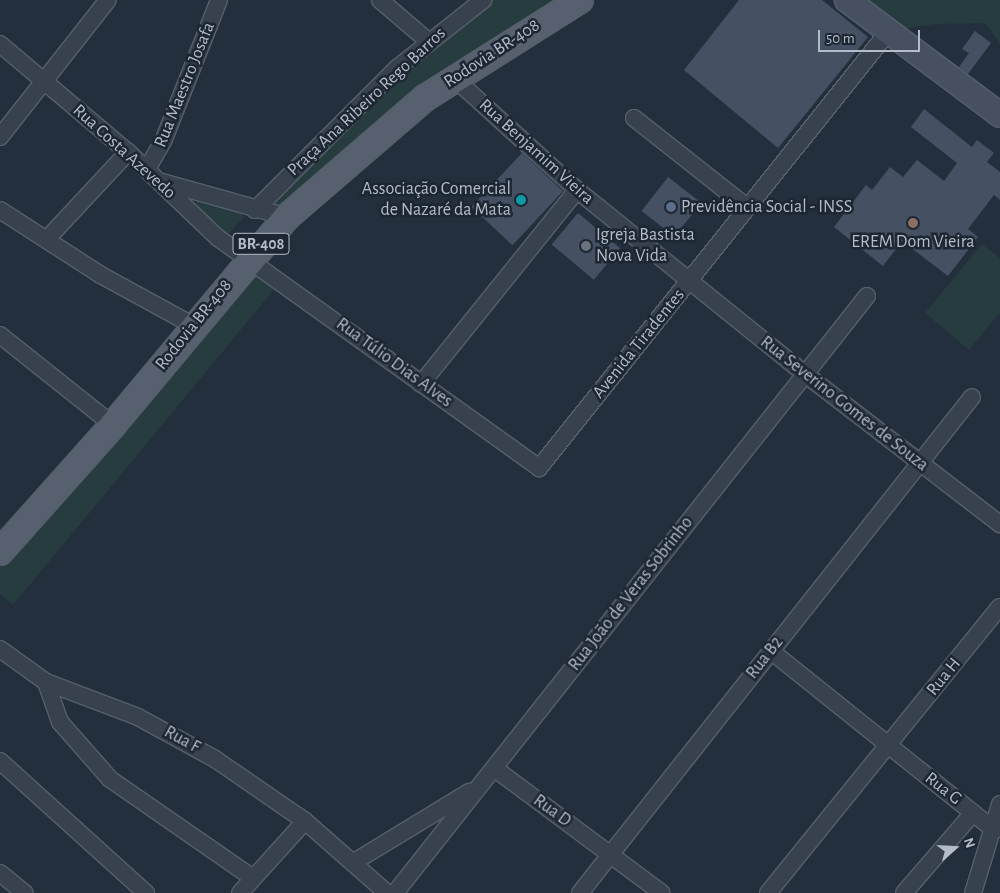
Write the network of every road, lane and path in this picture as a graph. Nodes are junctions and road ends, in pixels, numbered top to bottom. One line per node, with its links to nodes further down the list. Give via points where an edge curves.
1 (108, 0): 12 (street)
2 (219, 0): 17 (street, Rua Maestro Josafa)
3 (380, 0): 9 (street)
4 (483, 0): 9 (street, Praça Ana Ribeiro Rego Barros)
5 (580, 0): 11 (main road, Rodovia BR-408 / BR-408)
6 (847, 0): 7 (street)
7 (864, 7): 8 (street)
8 (888, 31): 13 (street); 19 (street, Avenida Tiradentes)
9 (428, 41): 21 (street, Praça Ana Ribeiro Rego Barros)
10 (0, 44): 12 (street, Rua Costa Azevedo)
11 (454, 78): 18 (street, Rua Benjamim Vieira); 22 (main road, Rodovia BR-408 / BR-408, via 385,129)
12 (46, 83): 15 (street); 16 (street, Rua Costa Azevedo)
13 (1000, 115)
14 (634, 118): 19 (street)
15 (0, 137)
16 (128, 152): 17 (street, Rua Costa Azevedo); 23 (street)
17 (152, 175): 21 (street); 24 (street, Rua Costa Azevedo, via 218,238)
18 (577, 190): 25 (street, Rua Benjamim Vieira); 30 (street)
19 (748, 208): 25 (street, Avenida Tiradentes)
20 (0, 210): 23 (street)
21 (255, 210): 22 (street)
22 (287, 217): 24 (main road, Rodovia BR-408 / BR-408)
23 (46, 238): 27 (street)
24 (248, 259): 27 (main road, Rodovia BR-408 / BR-408); 30 (street, Rua Túlio Dias Alves)
25 (689, 281): 29 (street, Rua Severino Gomes de Souza); 34 (street, Avenida Tiradentes)
26 (867, 296): 29 (street, Rua João de Veras Sobrinho)
27 (194, 326): 32 (main road, Rodovia BR-408 / BR-408)
28 (0, 335): 32 (street)
29 (804, 374): 33 (street, Rua Severino Gomes de Souza); 43 (street, Rua João de Veras Sobrinho)
30 (421, 384): 34 (street, Rua Túlio Dias Alves)
31 (972, 397): 33 (street, Rua B2)
32 (113, 425): 36 (main road, Rodovia BR-408 / BR-408)
33 (919, 463): 35 (street, Rua Severino Gomes de Souza); 39 (street, Rua B2)
34 (539, 468)
35 (1000, 524)
36 (0, 551)
37 (1000, 608): 41 (street, Rua H)
38 (0, 648): 40 (street, Rua F)
39 (771, 651): 41 (street, Rua G); 49 (street, Rua B2)
40 (46, 682): 47 (street, Rua F, via 172,734); 52 (street, via 60,722 110,779)
41 (888, 746): 46 (street, Rua G); 60 (street)
42 (0, 761): 54 (street)
43 (494, 768): 44 (street, Rua João de Veras Sobrinho); 49 (street, Rua D)
44 (479, 786): 50 (street); 57 (street, Rua João de Veras Sobrinho)
45 (1000, 804): 48 (street)
46 (973, 813): 48 (street, Rua G); 61 (street)
47 (305, 821): 50 (street, Rua F); 52 (street)
48 (997, 829): 62 (street)
49 (611, 854): 58 (street, Rua B2); 59 (street, Rua D)
50 (354, 862): 56 (street, Rua F)
51 (0, 873): 53 (street)
52 (253, 878): 55 (street)
53 (25, 893)
54 (146, 893)
55 (240, 893)
56 (387, 893)
57 (395, 893)
58 (580, 893)
59 (662, 893)
60 (768, 893)
61 (904, 893)
62 (972, 893)

